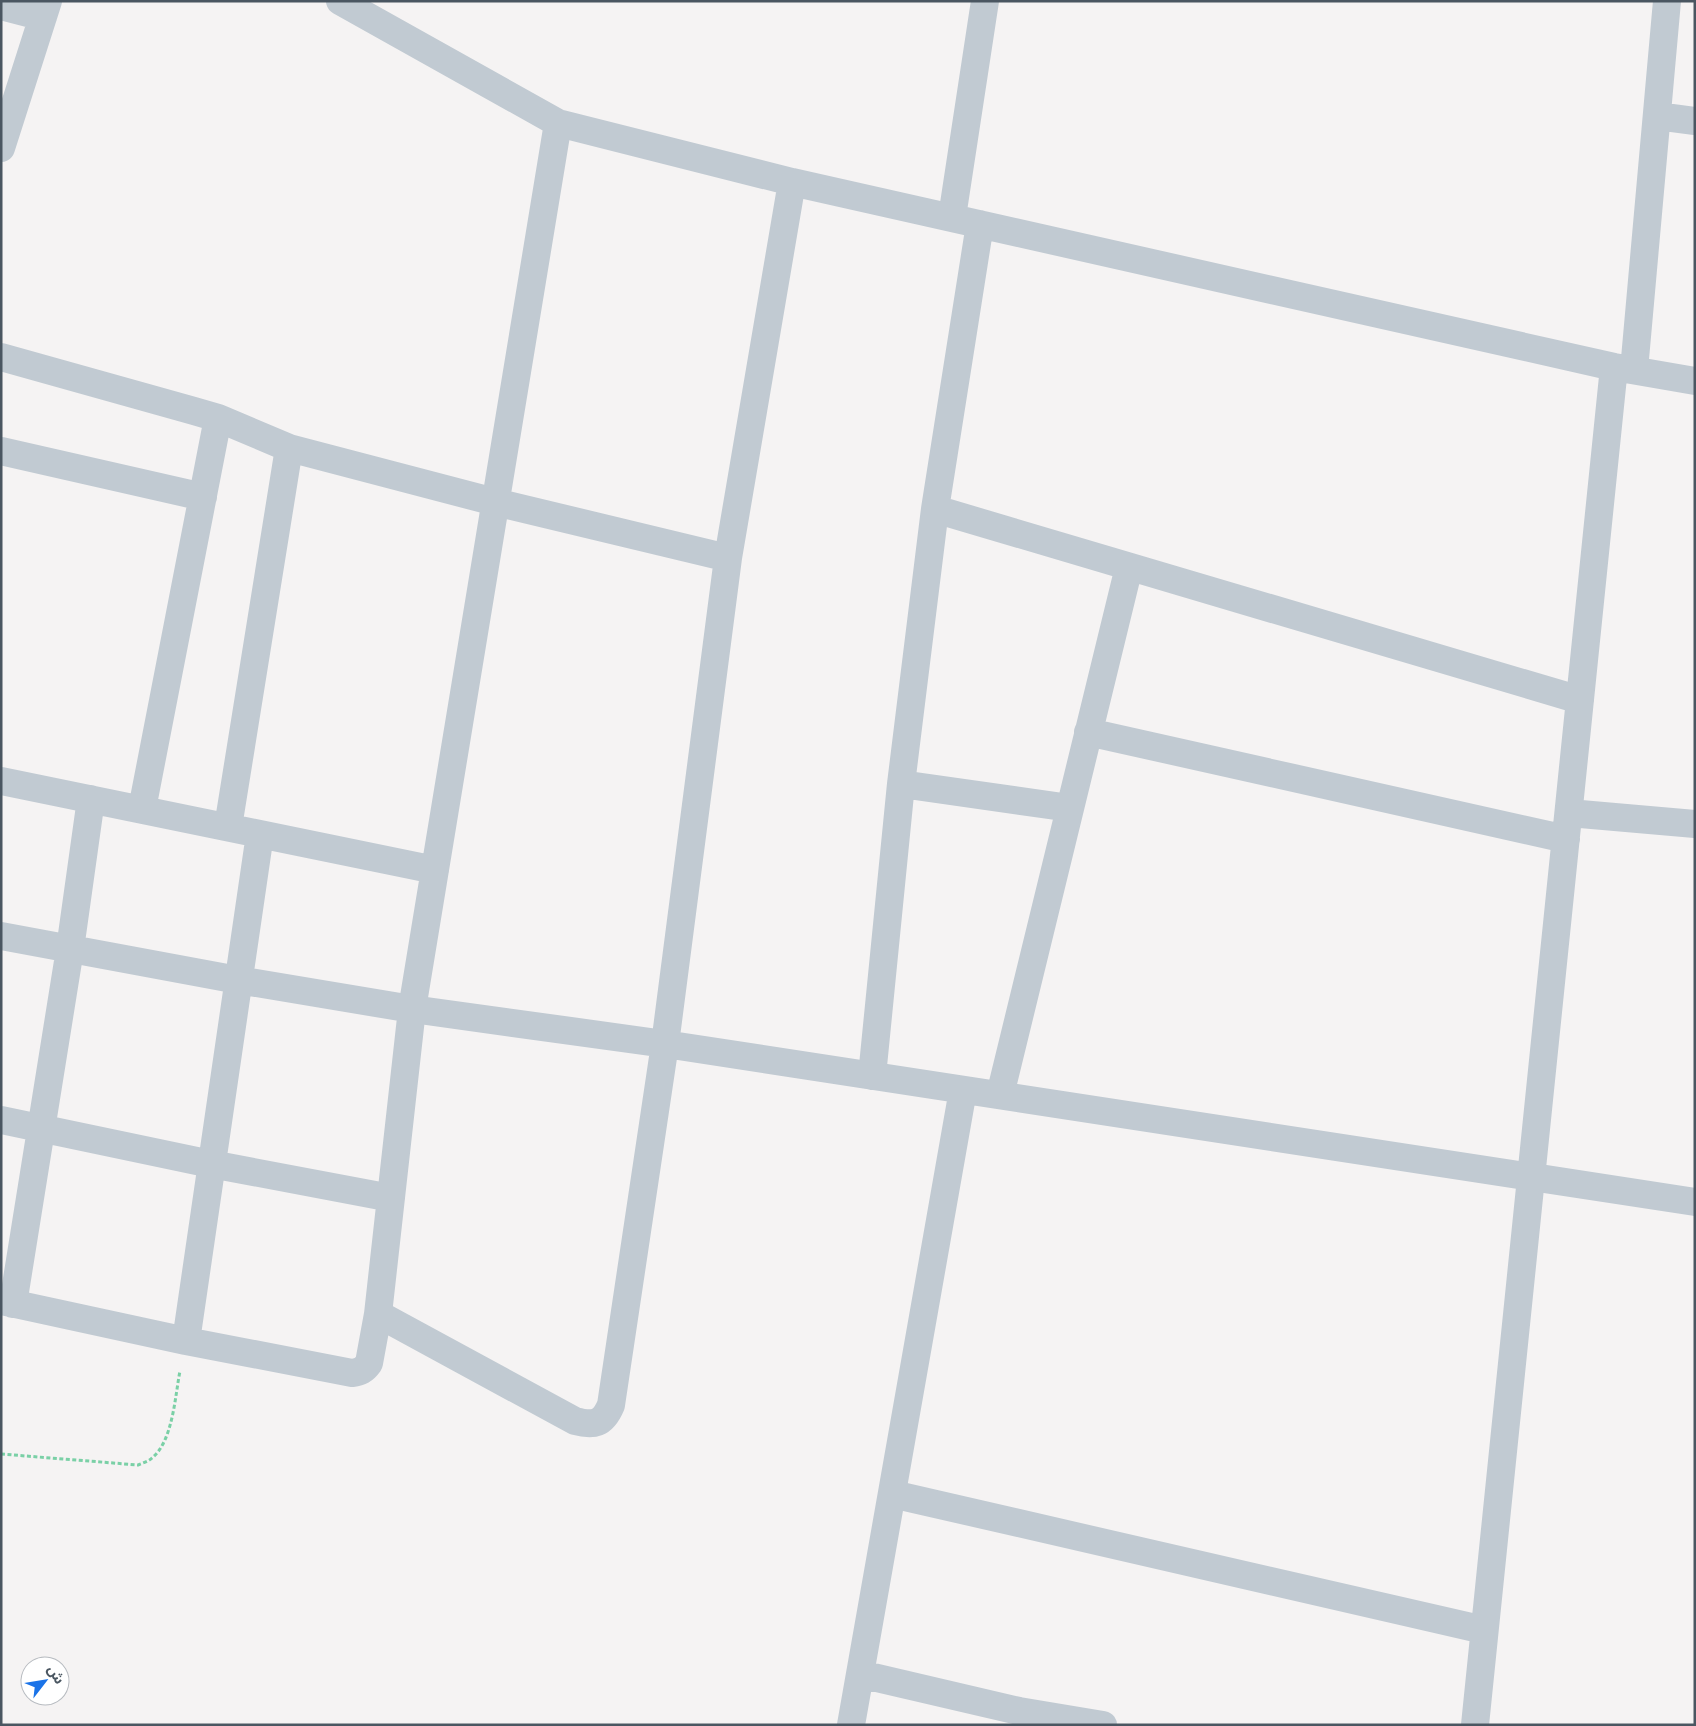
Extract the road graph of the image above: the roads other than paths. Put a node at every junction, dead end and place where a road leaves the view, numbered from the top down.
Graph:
1 (340, 1) edge
2 (985, 1) edge
3 (1667, 1) edge
4 (1, 6) edge
5 (45, 9) edge
6 (1657, 116) junction
7 (1695, 121) edge
8 (558, 123) junction
9 (1, 148) edge
10 (792, 182) junction
11 (952, 217) junction
12 (980, 224) junction
13 (1, 358) edge
14 (1624, 369) junction
15 (1695, 381) edge
16 (218, 418) junction
17 (289, 448) junction
18 (1, 450) edge
19 (203, 497) junction
20 (495, 502) junction
21 (935, 509) junction
22 (728, 558) junction
23 (1129, 567) junction
24 (1580, 700) junction
25 (1088, 732) junction
26 (1, 780) edge
27 (901, 784) junction
28 (90, 799) junction
29 (1070, 808) junction
30 (142, 809) junction
31 (1695, 824) edge
32 (1567, 826) junction
33 (228, 827) junction
34 (260, 834) junction
35 (435, 870) junction
36 (1, 936) edge
37 (70, 949) junction
38 (238, 980) junction
39 (412, 1009) junction
40 (664, 1044) junction
41 (872, 1076) junction
42 (963, 1090) junction
43 (1000, 1095) junction
44 (1, 1120) edge
45 (41, 1128) junction
46 (212, 1164) junction
47 (1531, 1178) junction
48 (391, 1198) junction
49 (1695, 1202) edge
50 (7, 1303) edge
51 (378, 1314) junction
52 (186, 1341) junction
53 (892, 1494) junction
54 (1484, 1630) junction
55 (860, 1674) junction
56 (1018, 1718) edge
57 (851, 1725) edge
58 (1103, 1725) edge
59 (1475, 1725) edge

1 - 8 street
2 - 11 street
3 - 6 street
4 - 5 street
5 - 9 street
6 - 7 street
6 - 14 street
8 - 10 street
8 - 20 street
10 - 11 street
10 - 22 street
11 - 12 street
12 - 14 street
12 - 21 street
13 - 16 street
14 - 15 street
14 - 24 street
16 - 17 street
16 - 19 street
17 - 20 street
17 - 33 street
18 - 19 street
19 - 30 street
20 - 22 street
20 - 35 street
21 - 23 street
21 - 27 street
22 - 40 street
23 - 24 street
23 - 25 street
24 - 32 street
25 - 29 street
25 - 32 street
26 - 28 street
27 - 29 street
27 - 41 street
28 - 30 street
28 - 37 street
29 - 43 street
30 - 33 street
31 - 32 street
32 - 47 street
33 - 34 street
34 - 35 street
34 - 38 street
35 - 39 street
36 - 37 street
37 - 38 street
37 - 45 street
38 - 39 street
38 - 46 street
39 - 40 street
39 - 48 street
40 - 41 street
40 - 51 street
41 - 42 street
42 - 43 street
42 - 53 street
43 - 47 street
44 - 45 street
45 - 46 street
45 - 50 street
46 - 48 street
46 - 52 street
47 - 49 street
47 - 54 street
48 - 51 street
50 - 52 street
51 - 52 street
53 - 54 street
53 - 55 street
54 - 59 street
55 - 56 street
55 - 57 street
56 - 58 street

